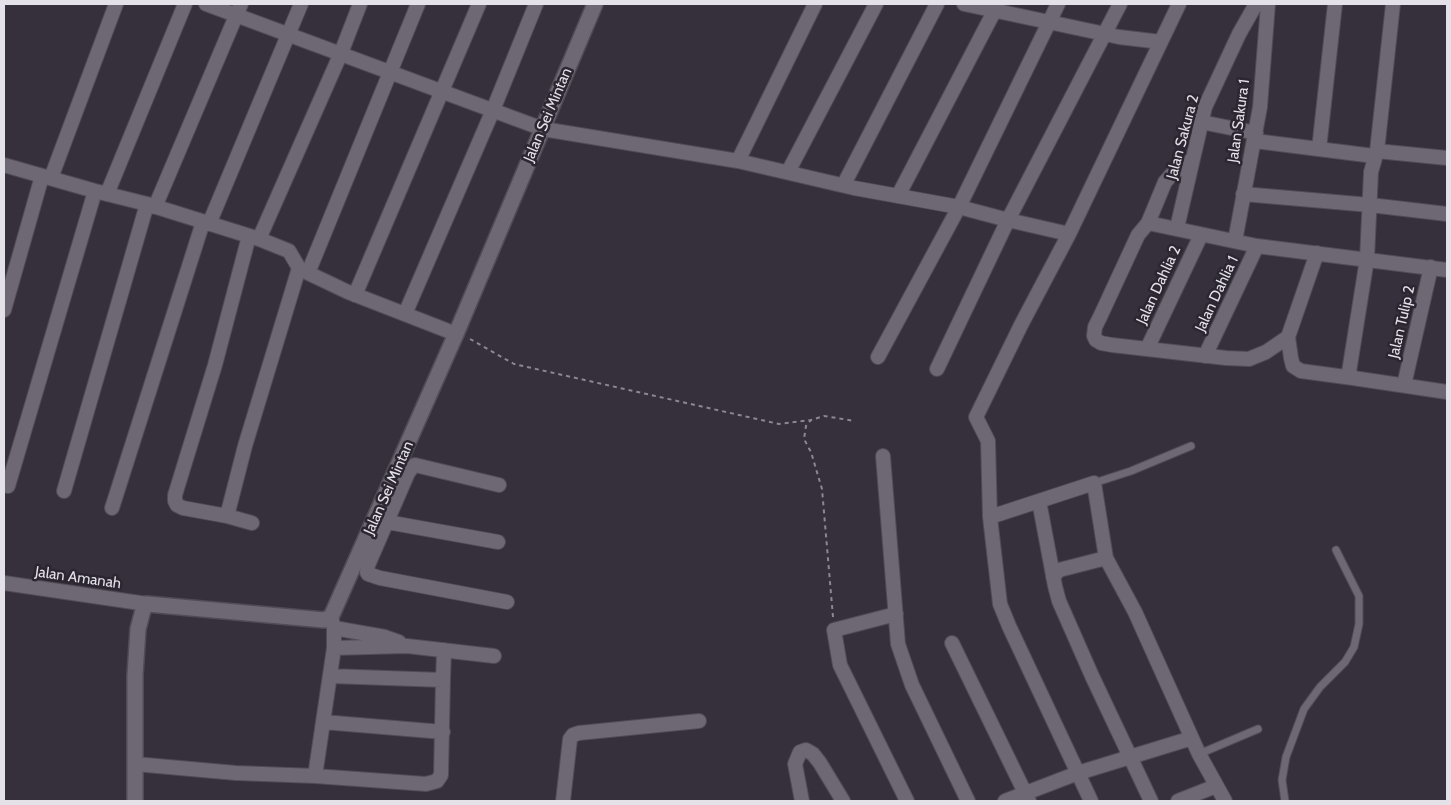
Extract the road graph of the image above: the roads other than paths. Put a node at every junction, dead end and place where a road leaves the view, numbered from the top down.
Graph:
1 (116, 4) edge
2 (184, 4) edge
3 (206, 4) edge
4 (301, 4) edge
5 (360, 4) edge
6 (418, 4) edge
7 (479, 4) edge
8 (536, 4) edge
9 (594, 4) edge
10 (815, 4) edge
11 (876, 4) edge
12 (937, 4) edge
13 (964, 4) edge
14 (1058, 4) edge
15 (1120, 4) edge
16 (1179, 4) edge
17 (1256, 4) edge
18 (1268, 4) edge
19 (1335, 4) edge
20 (1393, 4) edge
21 (997, 7) edge
22 (239, 9) edge
23 (1050, 22) junction
24 (289, 34) junction
25 (1106, 34) junction
26 (1161, 42) junction
27 (340, 53) junction
28 (389, 71) junction
29 (443, 92) junction
30 (493, 110) junction
31 (1201, 122) junction
32 (543, 129) junction
33 (1255, 137) junction
34 (1319, 149) junction
35 (1375, 153) junction
36 (1447, 158) edge
37 (1193, 159) junction
38 (738, 161) junction
39 (4, 165) edge
40 (788, 172) junction
41 (47, 177) junction
42 (844, 184) junction
43 (101, 192) junction
44 (1243, 194) junction
45 (898, 196) junction
46 (151, 205) junction
47 (1370, 205) junction
48 (959, 207) junction
49 (1447, 214) edge
50 (1008, 220) junction
51 (206, 223) junction
52 (1148, 223) junction
53 (1177, 228) junction
54 (1069, 234) junction
55 (1201, 235) junction
56 (254, 237) junction
57 (1235, 241) junction
58 (1257, 246) junction
59 (1317, 253) junction
60 (1367, 258) junction
61 (1431, 267) junction
62 (1447, 270) edge
63 (304, 271) junction
64 (355, 295) junction
65 (4, 310) edge
66 (405, 314) junction
67 (456, 334) junction
68 (1288, 337) junction
69 (1147, 349) junction
70 (1205, 356) junction
71 (878, 357) dead end
72 (937, 369) dead end
73 (1352, 378) junction
74 (1404, 385) junction
75 (1447, 392) edge
76 (1191, 446) dead end
77 (883, 456) dead end
78 (1094, 483) junction
79 (8, 486) dead end
80 (499, 486) dead end
81 (64, 491) dead end
82 (1039, 501) junction
83 (112, 508) dead end
84 (228, 516) junction
85 (990, 517) junction
86 (382, 520) junction
87 (252, 523) dead end
88 (498, 542) dead end
89 (1336, 550) dead end
90 (1106, 558) junction
91 (1053, 577) junction
92 (4, 583) edge
93 (508, 602) dead end
94 (147, 604) junction
95 (896, 614) junction
96 (332, 622) junction
97 (952, 643) dead end
98 (407, 646) junction
99 (334, 648) junction
100 (444, 650) junction
101 (494, 656) dead end
102 (330, 676) junction
103 (444, 680) junction
104 (699, 721) dead end
105 (323, 722) junction
106 (1258, 729) dead end
107 (443, 732) junction
108 (1192, 738) junction
109 (1199, 754) junction
110 (1130, 757) junction
111 (135, 764) junction
112 (1078, 773) junction
113 (315, 776) junction
114 (1216, 786) junction
115 (1028, 797) edge
116 (136, 801) edge
117 (563, 801) edge
118 (802, 801) edge
119 (843, 801) edge
120 (907, 801) edge
121 (968, 801) edge
122 (1006, 801) edge
123 (1091, 801) edge
124 (1151, 801) edge
125 (1178, 801) edge
126 (1225, 801) edge
127 (1286, 801) edge

1 - 41 street
2 - 43 street
3 - 22 street
4 - 24 street
5 - 27 street
6 - 28 street
7 - 29 street
8 - 30 street
9 - 32 street, Jalan Sei Mintan
10 - 38 street
11 - 40 street
12 - 42 street
13 - 21 street
14 - 23 street
15 - 25 street
16 - 26 street
17 - 31 street, Jalan Sakura 2
18 - 33 street, Jalan Sakura 1
19 - 34 street
20 - 35 street
21 - 23 street
21 - 45 street
22 - 24 street
22 - 46 street
23 - 25 street
23 - 48 street
24 - 27 street
24 - 51 street
25 - 26 street
25 - 50 street
26 - 54 street
27 - 28 street
27 - 56 street
28 - 29 street
28 - 63 street
29 - 30 street
29 - 64 street
30 - 32 street
30 - 66 street
31 - 33 street
31 - 37 street, Jalan Sakura 2
32 - 38 street
32 - 67 street, Jalan Sei Mintan
33 - 34 street
33 - 44 street, Jalan Sakura 1
34 - 35 street
35 - 36 street
35 - 47 street
37 - 52 street
37 - 53 street, Jalan Sakura 2
38 - 40 street
39 - 41 street
40 - 42 street
41 - 43 street
41 - 65 street
42 - 45 street
43 - 46 street
43 - 79 street
44 - 47 street
44 - 57 street, Jalan Sakura 1
45 - 48 street
46 - 51 street
46 - 81 street
47 - 49 street
47 - 60 street
48 - 50 street
48 - 71 street
50 - 54 street
50 - 72 street
51 - 56 street
51 - 83 street
52 - 53 street
52 - 69 street
53 - 55 street
54 - 85 street
55 - 57 street
55 - 69 street, Jalan Dahlia 2
56 - 63 street
56 - 84 street
57 - 58 street
58 - 59 street
58 - 70 street, Jalan Dahlia 1
59 - 60 street
59 - 68 street
60 - 61 street
60 - 73 street
61 - 62 street
61 - 74 street, Jalan Tulip 2
63 - 64 street
63 - 84 street
64 - 66 street
66 - 67 street
67 - 86 street, Jalan Sei Mintan
68 - 70 street
68 - 73 street
69 - 70 street
73 - 74 street
74 - 75 street
76 - 78 lane
77 - 95 street
78 - 82 street
78 - 90 street
80 - 86 street
82 - 85 street
82 - 91 street
84 - 87 street
85 - 112 street
86 - 88 street
86 - 93 street
86 - 96 street, Jalan Sei Mintan
89 - 127 lane
90 - 91 street
90 - 108 street
91 - 110 street
92 - 94 street, Jalan Amanah
94 - 96 street
94 - 111 street
95 - 120 street
95 - 121 street
96 - 98 street
96 - 99 street
97 - 115 street
98 - 99 street
98 - 100 street
99 - 102 street
100 - 101 street
100 - 103 street
102 - 103 street
102 - 105 street
103 - 107 street
104 - 117 street
105 - 107 street
105 - 113 street
106 - 109 lane
107 - 113 street
108 - 109 street
108 - 110 street
109 - 114 street
110 - 112 street
110 - 124 street
111 - 113 street
111 - 116 street
112 - 115 street
112 - 123 street
114 - 125 street
114 - 126 street
115 - 122 street
118 - 119 street

